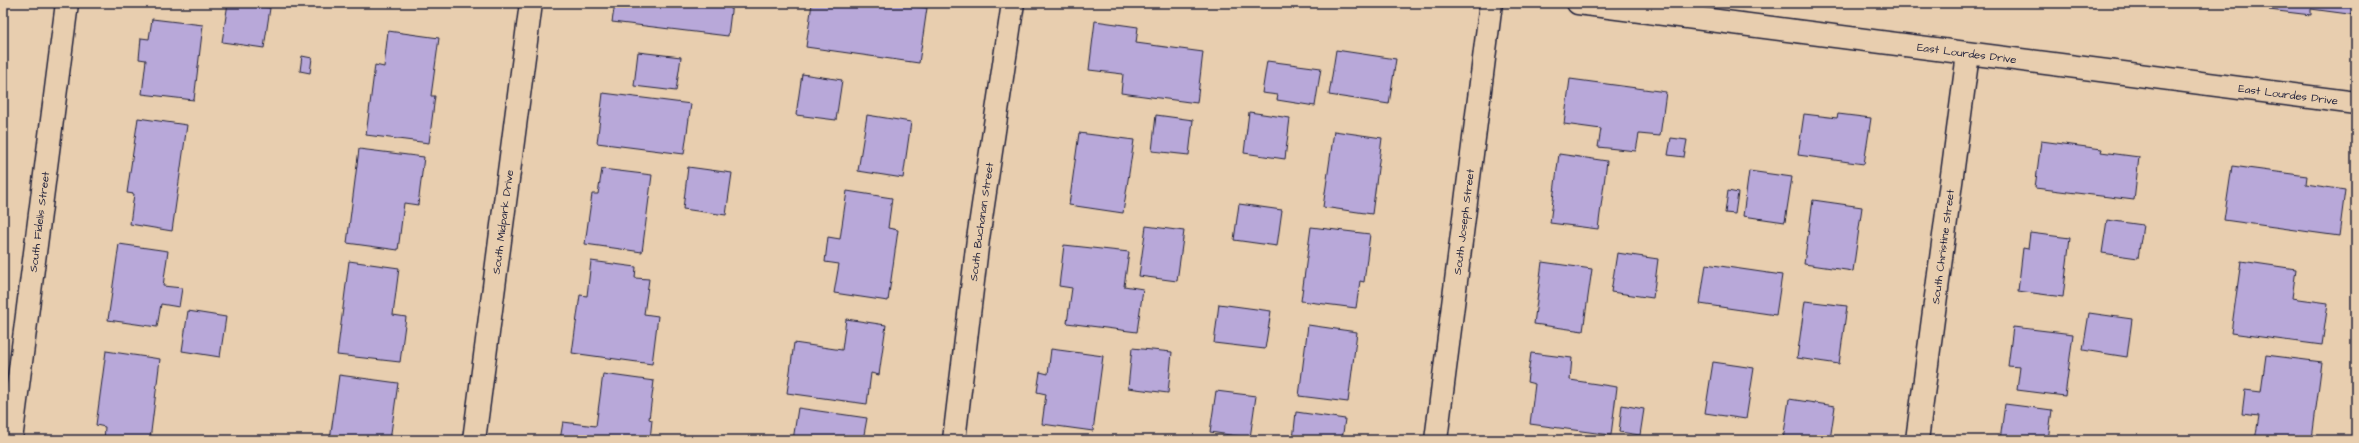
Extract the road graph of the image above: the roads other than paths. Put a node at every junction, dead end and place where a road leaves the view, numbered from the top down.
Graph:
1 (67, 3) edge
2 (531, 3) edge
3 (1013, 3) edge
4 (1491, 3) edge
5 (1578, 3) edge
6 (1968, 54) junction
7 (2356, 103) edge
8 (11, 440) edge
9 (474, 440) edge
10 (954, 440) edge
11 (1436, 440) edge
12 (1917, 440) edge

1 - 8 street, South Fidelis Street
2 - 9 street, South Midpark Drive
3 - 10 street, South Buchanan Street
4 - 11 street, South Joseph Street
5 - 6 street, East Lourdes Drive
6 - 7 street, East Lourdes Drive
6 - 12 street, South Christine Street

